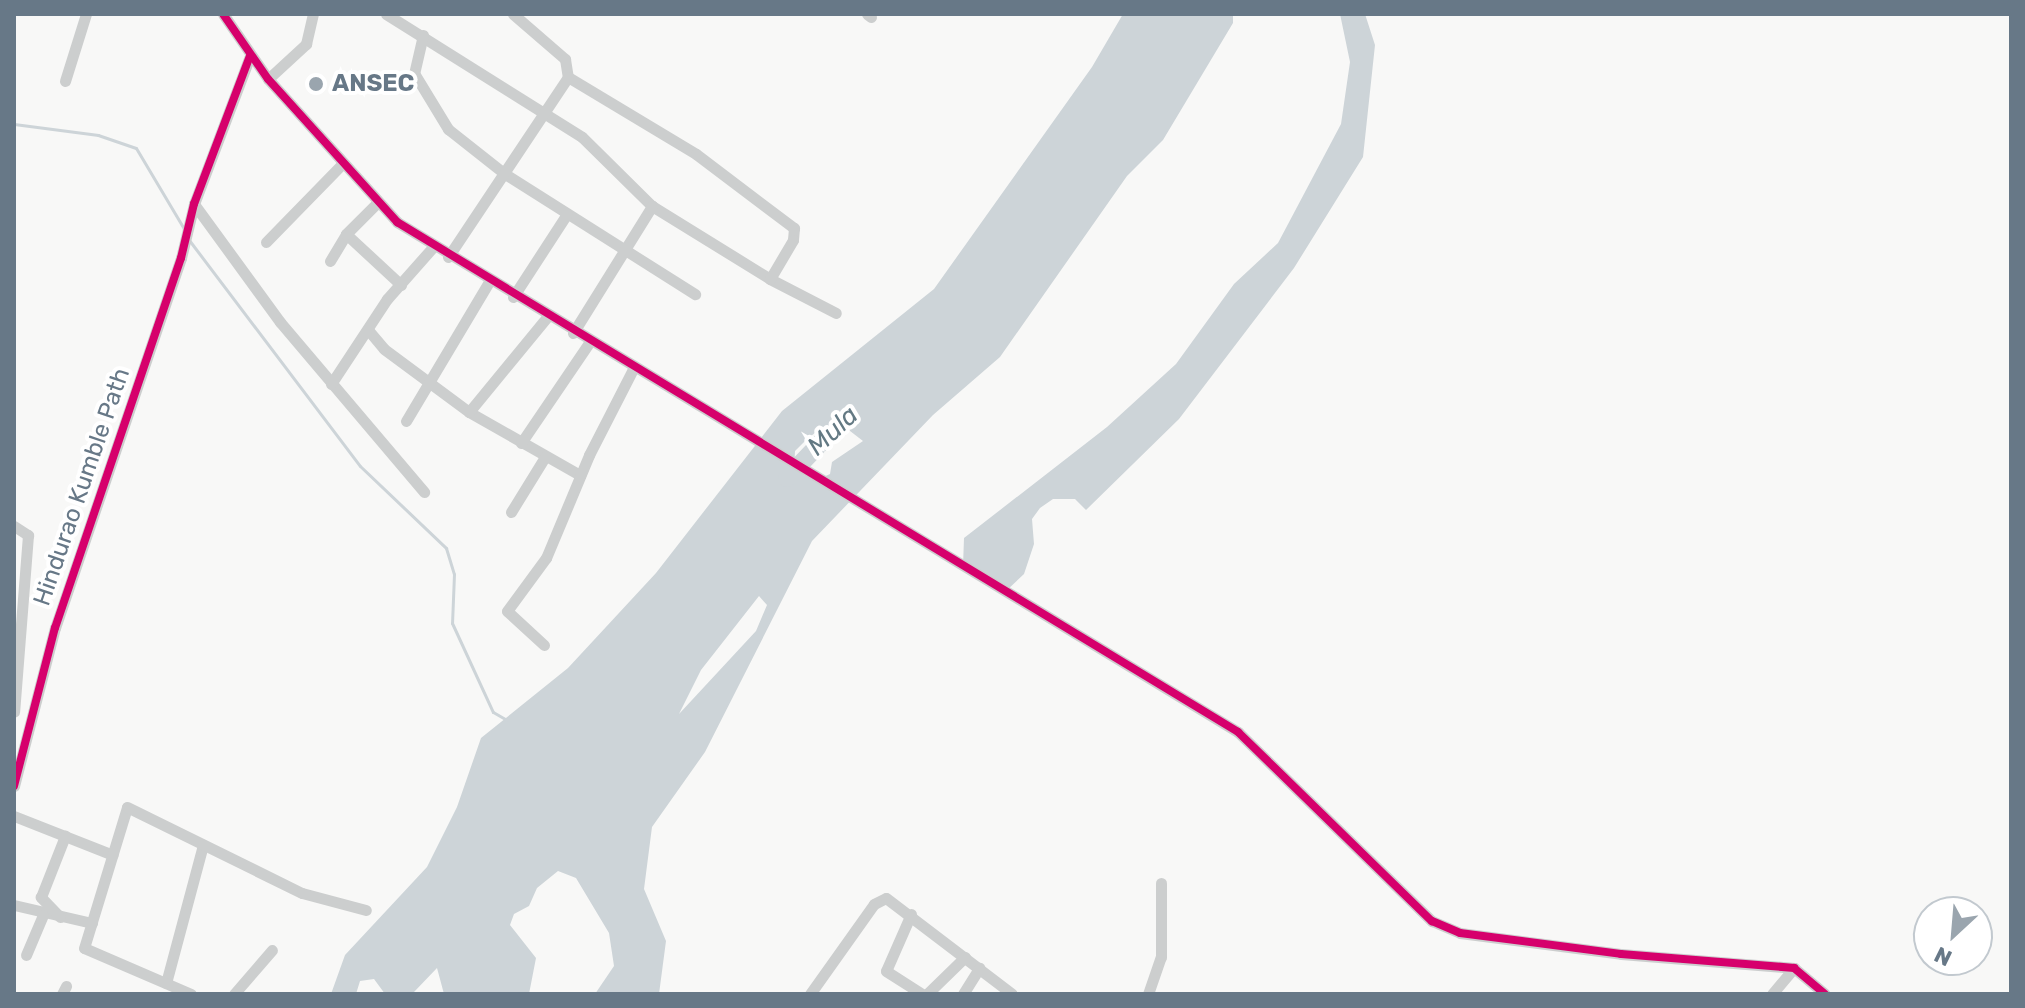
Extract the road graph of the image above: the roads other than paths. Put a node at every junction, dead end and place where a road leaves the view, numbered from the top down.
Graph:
1 (86, 14) edge
2 (223, 14) edge
3 (386, 14) edge
4 (513, 14) edge
5 (310, 15) edge
6 (423, 35) junction
7 (250, 56) junction
8 (568, 77) junction
9 (268, 79) junction
10 (65, 81) dead end
11 (546, 113) junction
12 (342, 164) junction
13 (505, 174) junction
14 (377, 203) junction
15 (194, 204) junction
16 (652, 206) junction
17 (567, 214) junction
18 (346, 234) junction
19 (266, 242) dead end
20 (433, 247) junction
21 (624, 251) junction
22 (448, 257) junction
23 (330, 261) dead end
24 (770, 279) junction
25 (489, 282) junction
26 (401, 285) junction
27 (695, 294) dead end
28 (513, 297) junction
29 (836, 313) dead end
30 (547, 317) junction
31 (369, 331) junction
32 (573, 333) junction
33 (589, 343) junction
34 (633, 369) junction
35 (331, 384) junction
36 (430, 384) junction
37 (469, 412) junction
38 (406, 421) dead end
39 (521, 443) junction
40 (545, 457) junction
41 (580, 475) junction
42 (424, 492) dead end
43 (511, 512) dead end
44 (14, 526) edge
45 (544, 645) dead end
46 (14, 711) edge
47 (14, 786) edge
48 (14, 816) edge
49 (65, 836) junction
50 (203, 845) junction
51 (113, 855) junction
52 (1161, 883) dead end
53 (14, 905) edge
54 (366, 910) dead end
55 (911, 914) junction
56 (43, 915) junction
57 (60, 917) junction
58 (92, 923) junction
59 (272, 950) dead end
60 (26, 955) dead end
61 (965, 957) junction
62 (979, 968) junction
63 (1794, 968) junction
64 (166, 983) junction
65 (191, 994) edge
66 (234, 994) edge
67 (810, 994) edge
68 (925, 994) edge
69 (963, 994) edge
70 (1012, 994) edge
71 (1148, 994) edge
72 (1772, 994) edge
73 (1825, 994) edge

1 - 10 street
2 - 7 street
3 - 6 street
4 - 8 street
5 - 9 street
6 - 11 street
6 - 13 street
7 - 9 street
7 - 15 street, Hindurao Kumble Path
8 - 11 street
8 - 24 street
9 - 12 street
11 - 13 street
11 - 16 street
12 - 14 street
12 - 19 street
13 - 17 street
13 - 22 street
14 - 18 street
14 - 20 street
15 - 35 street
15 - 47 street, Hindurao Kumble Path
16 - 21 street
16 - 24 street
17 - 21 street
17 - 28 street
18 - 23 street
18 - 26 street
20 - 22 street
20 - 26 street
21 - 27 street
21 - 32 street
22 - 25 street
24 - 29 street
25 - 28 street
25 - 36 street
26 - 31 street
28 - 30 street
30 - 32 street
30 - 37 street
31 - 35 street
31 - 36 street
32 - 33 street
33 - 34 street
33 - 39 street
34 - 41 street
34 - 63 street
35 - 42 street
36 - 37 street
36 - 38 street
37 - 39 street
39 - 40 street
40 - 41 street
40 - 43 street
41 - 45 street
44 - 46 street
48 - 49 street
49 - 51 street
49 - 57 street
50 - 51 street
50 - 54 street
50 - 64 street
51 - 58 street
52 - 71 street
53 - 56 street
55 - 61 street
55 - 67 street
55 - 68 street
56 - 57 street
56 - 60 street
57 - 58 street
58 - 64 street
59 - 66 street
61 - 62 street
61 - 68 street
62 - 69 street
62 - 70 street
63 - 72 street
63 - 73 street
64 - 65 street

